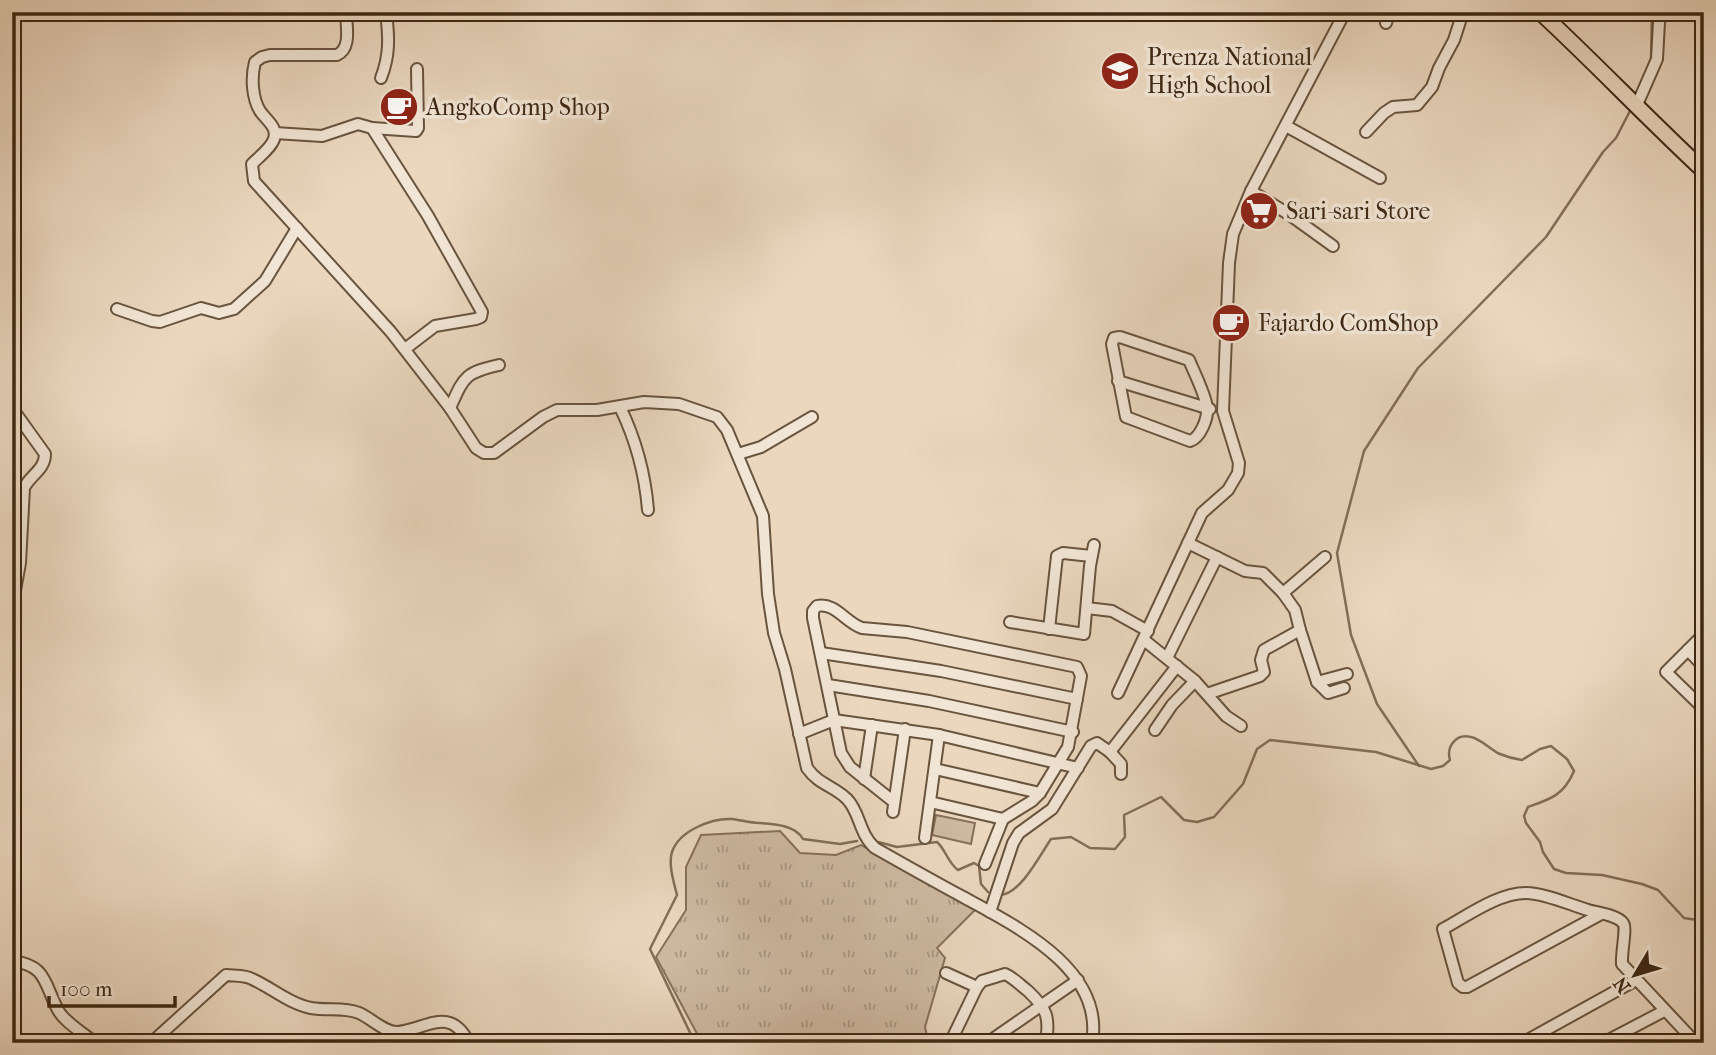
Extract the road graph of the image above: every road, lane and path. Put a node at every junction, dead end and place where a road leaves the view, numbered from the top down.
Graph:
1 (346, 12) edge
2 (386, 12) edge
3 (1345, 12) edge
4 (1463, 12) edge
5 (1540, 12) edge
6 (1662, 12) edge
7 (416, 69) dead end
8 (381, 78) dead end
9 (1636, 107) junction
10 (1286, 126) junction
11 (372, 128) junction
12 (1366, 132) dead end
13 (275, 133) junction
14 (1704, 171) edge
15 (1380, 178) dead end
16 (1251, 191) junction
17 (298, 228) junction
18 (1333, 246) dead end
19 (117, 309) dead end
20 (405, 349) junction
21 (499, 365) dead end
22 (1118, 381) junction
23 (620, 407) junction
24 (12, 408) edge
25 (450, 408) junction
26 (1207, 409) junction
27 (1223, 411) junction
28 (812, 417) dead end
29 (738, 454) junction
30 (648, 510) dead end
31 (1188, 543) junction
32 (1217, 557) junction
33 (1325, 557) dead end
34 (1283, 593) junction
35 (12, 607) edge
36 (1087, 608) junction
37 (1010, 622) dead end
38 (1049, 629) junction
39 (1300, 630) junction
40 (1704, 634) edge
41 (1146, 636) junction
42 (1688, 650) junction
43 (821, 653) junction
44 (1167, 658) junction
45 (1177, 666) junction
46 (1704, 667) edge
47 (1347, 674) dead end
48 (1195, 681) junction
49 (1317, 682) junction
50 (828, 685) junction
51 (1344, 688) dead end
52 (1118, 693) dead end
53 (1207, 694) junction
54 (1077, 699) junction
55 (1704, 709) edge
56 (834, 720) junction
57 (872, 725) junction
58 (1241, 726) dead end
59 (905, 729) junction
60 (1155, 730) dead end
61 (1073, 732) junction
62 (799, 734) junction
63 (939, 735) junction
64 (1110, 752) junction
65 (1059, 763) junction
66 (1078, 768) junction
67 (934, 769) junction
68 (1121, 774) dead end
69 (864, 779) junction
70 (1040, 793) junction
71 (930, 802) junction
72 (1003, 819) junction
73 (925, 838) dead end
74 (985, 864) dead end
75 (990, 912) junction
76 (1601, 914) junction
77 (12, 961) edge
78 (946, 973) dead end
79 (1077, 980) junction
80 (1636, 981) junction
81 (977, 987) junction
82 (1043, 1005) junction
83 (1664, 1011) junction
84 (95, 1043) edge
85 (151, 1043) edge
86 (468, 1043) edge
87 (950, 1043) edge
88 (987, 1043) edge
89 (1046, 1043) edge
90 (1092, 1043) edge
91 (1522, 1043) edge
92 (1603, 1043) edge
93 (1696, 1043) edge

1 - 13 street
2 - 8 street
3 - 10 street
4 - 12 street
5 - 9 main road
6 - 9 street
7 - 11 street
9 - 14 main road
10 - 15 street
10 - 16 street
11 - 13 street
11 - 20 street
13 - 17 street
16 - 18 street
16 - 27 street
17 - 19 street
17 - 20 street
20 - 25 street
21 - 25 street
22 - 26 street
22 - 26 street
22 - 26 street
23 - 25 street
23 - 29 street
23 - 30 street
24 - 35 street
26 - 27 street
27 - 31 street
28 - 29 street
29 - 62 street
31 - 32 street
31 - 41 street
32 - 34 street
32 - 44 street
33 - 34 street
34 - 39 street
36 - 38 street
36 - 38 street
36 - 41 street
37 - 38 street
39 - 49 street
39 - 53 street
40 - 42 street
41 - 44 street
41 - 52 street
42 - 46 street
42 - 55 street
43 - 50 street
43 - 54 street
43 - 54 street
44 - 45 street
45 - 48 street
45 - 64 street
47 - 49 street
48 - 53 street
48 - 60 street
49 - 51 street
50 - 56 street
50 - 61 street
53 - 58 street
54 - 61 street
56 - 57 street
56 - 62 street
56 - 69 street
57 - 59 street
57 - 69 street
59 - 63 street
59 - 69 street
61 - 65 street
62 - 75 street
63 - 65 street
63 - 67 street
64 - 66 street
64 - 68 street
65 - 66 street
65 - 70 street
66 - 75 street
67 - 70 street
67 - 71 street
70 - 72 street
71 - 72 street
71 - 73 street
72 - 74 street
75 - 79 street
76 - 76 street
76 - 80 street
77 - 84 street
78 - 81 street
79 - 82 street
79 - 90 street
80 - 83 street
80 - 91 street
81 - 82 street
81 - 87 street
82 - 88 street
82 - 89 street
83 - 92 street
83 - 93 street
85 - 86 street

